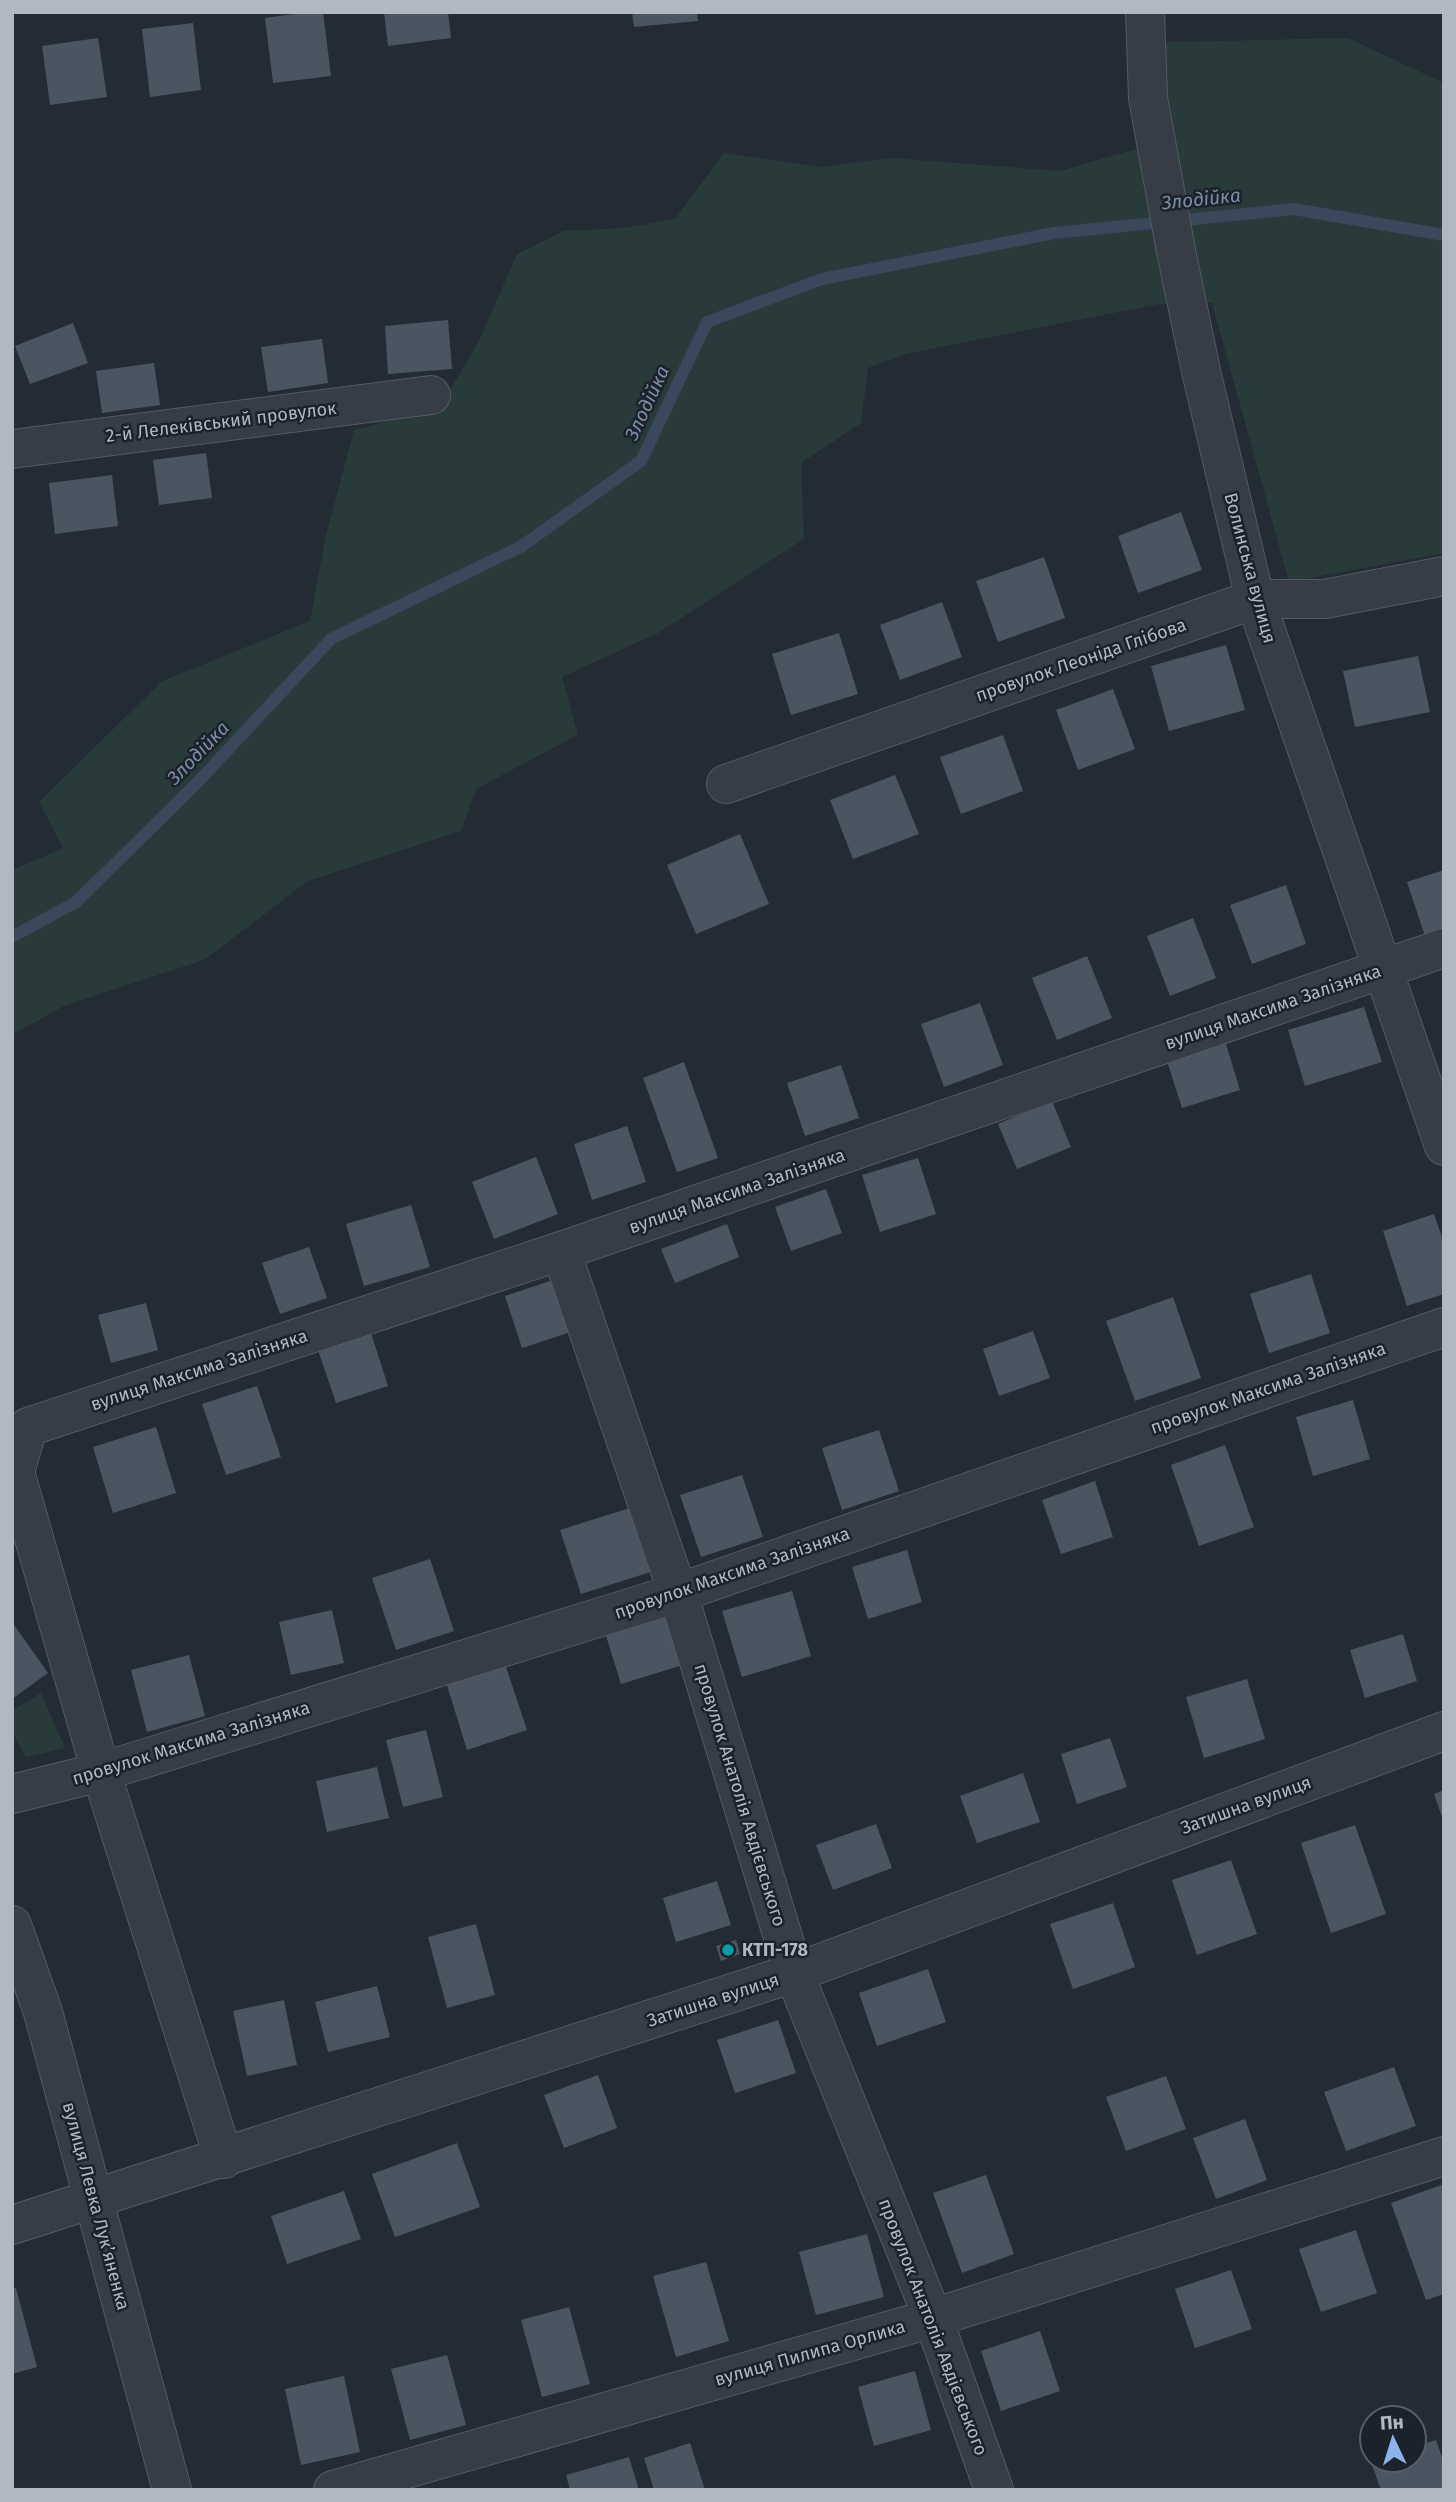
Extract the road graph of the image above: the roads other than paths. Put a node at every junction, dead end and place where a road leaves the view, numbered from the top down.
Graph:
1 (1146, 12) edge
2 (431, 395) dead end
3 (12, 449) edge
4 (1444, 576) edge
5 (1255, 599) junction
6 (726, 784) dead end
7 (1444, 948) edge
8 (1381, 969) junction
9 (1444, 1146) edge
10 (561, 1251) junction
11 (1444, 1327) edge
12 (678, 1593) junction
13 (1444, 1731) edge
14 (101, 1772) junction
15 (12, 1794) edge
16 (12, 1925) edge
17 (794, 1973) junction
18 (1444, 2156) edge
19 (224, 2158) junction
20 (93, 2198) junction
21 (12, 2225) edge
22 (933, 2318) junction
23 (172, 2490) edge
24 (333, 2490) edge
25 (994, 2490) edge

1 - 5 street, Волинська вулиця
2 - 3 street, 2-й Лелеківський провулок
4 - 5 street, провулок Леоніда Глібова
5 - 6 street, провулок Леоніда Глібова
5 - 8 street, Волинська вулиця
7 - 8 street, вулиця Максима Залізняка
8 - 9 street, Волинська вулиця
8 - 10 street, вулиця Максима Залізняка
10 - 12 street, провулок Анатолія Авдієвського
10 - 14 street, вулиця Максима Залізняка
11 - 12 street, провулок Максима Залізняка
12 - 14 street, провулок Максима Залізняка
12 - 17 street, провулок Анатолія Авдієвського
13 - 17 street, Затишна вулиця
14 - 15 street, провулок Максима Залізняка
14 - 19 street
16 - 20 street, вулиця Левка Лукʼяненка
17 - 19 street, Затишна вулиця
17 - 22 street, провулок Анатолія Авдієвського
18 - 22 street, вулиця Пилипа Орлика
19 - 20 street, Затишна вулиця
20 - 21 street, Затишна вулиця
20 - 23 street, вулиця Левка Лукʼяненка
22 - 24 street, вулиця Пилипа Орлика
22 - 25 street, провулок Анатолія Авдієвського

